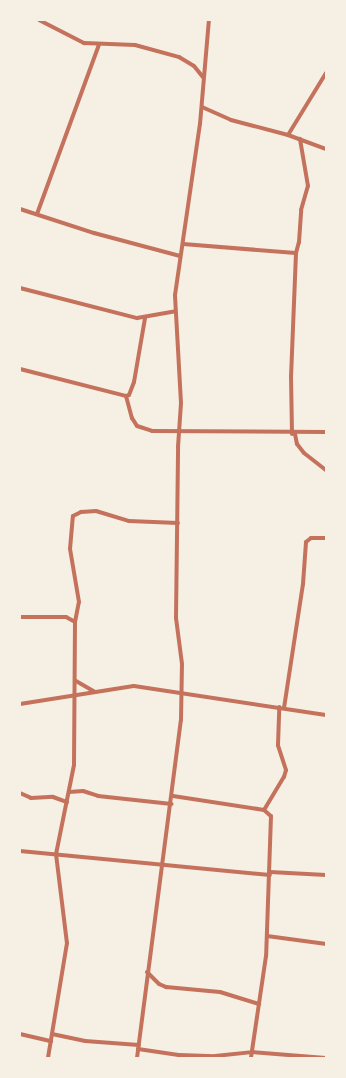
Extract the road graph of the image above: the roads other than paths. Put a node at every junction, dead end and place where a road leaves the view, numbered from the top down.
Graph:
1 (39, 20) edge
2 (209, 20) edge
3 (99, 45) junction
4 (326, 73) edge
5 (203, 77) junction
6 (202, 107) junction
7 (288, 135) junction
8 (300, 139) junction
9 (326, 149) edge
10 (20, 209) edge
11 (37, 214) junction
12 (183, 244) junction
13 (296, 252) junction
14 (180, 256) junction
15 (20, 288) edge
16 (175, 311) junction
17 (144, 318) junction
18 (20, 369) edge
19 (126, 396) junction
20 (180, 432) junction
21 (326, 432) edge
22 (293, 434) junction
23 (326, 470) edge
24 (178, 523) junction
25 (326, 538) edge
26 (20, 617) edge
27 (75, 622) junction
28 (76, 681) junction
29 (96, 692) junction
30 (183, 693) junction
31 (74, 696) junction
32 (20, 704) edge
33 (281, 707) junction
34 (326, 715) edge
35 (69, 792) junction
36 (20, 793) edge
37 (173, 796) junction
38 (67, 802) junction
39 (172, 804) junction
40 (264, 810) junction
41 (20, 851) edge
42 (56, 854) junction
43 (164, 863) junction
44 (270, 874) junction
45 (326, 875) edge
46 (267, 936) junction
47 (326, 944) edge
48 (147, 972) junction
49 (259, 1004) junction
50 (20, 1034) edge
51 (52, 1034) junction
52 (51, 1041) junction
53 (139, 1047) junction
54 (252, 1052) junction
55 (48, 1058) edge
56 (137, 1058) edge
57 (251, 1058) edge
58 (326, 1058) edge

1 - 3 street
2 - 5 street
3 - 5 street
3 - 11 street
4 - 7 street
5 - 6 street
6 - 7 street
6 - 12 street
7 - 8 street
8 - 9 street
8 - 13 street
10 - 11 street
11 - 14 street
12 - 13 street
12 - 14 street
13 - 22 street
14 - 16 street
15 - 17 street
16 - 17 street
16 - 20 street
17 - 19 street
18 - 19 street
19 - 20 street
20 - 22 street
20 - 24 street
21 - 22 street
22 - 23 street
24 - 27 street
24 - 30 street
25 - 33 street
26 - 27 street
27 - 28 street
28 - 29 street
28 - 31 street
29 - 30 street
29 - 31 street
30 - 33 street
30 - 37 street
31 - 32 street
31 - 35 street
33 - 34 street
33 - 40 street
35 - 38 street
35 - 39 street
36 - 38 street
37 - 39 street
37 - 40 street
38 - 42 street
39 - 43 street
40 - 44 street
41 - 42 street
42 - 43 street
42 - 51 street
43 - 44 street
43 - 48 street
44 - 45 street
44 - 46 street
46 - 47 street
46 - 49 street
48 - 49 street
48 - 53 street
49 - 54 street
50 - 52 street
51 - 52 street
51 - 53 street
52 - 55 street
53 - 54 street
53 - 56 street
54 - 57 street
54 - 58 street

